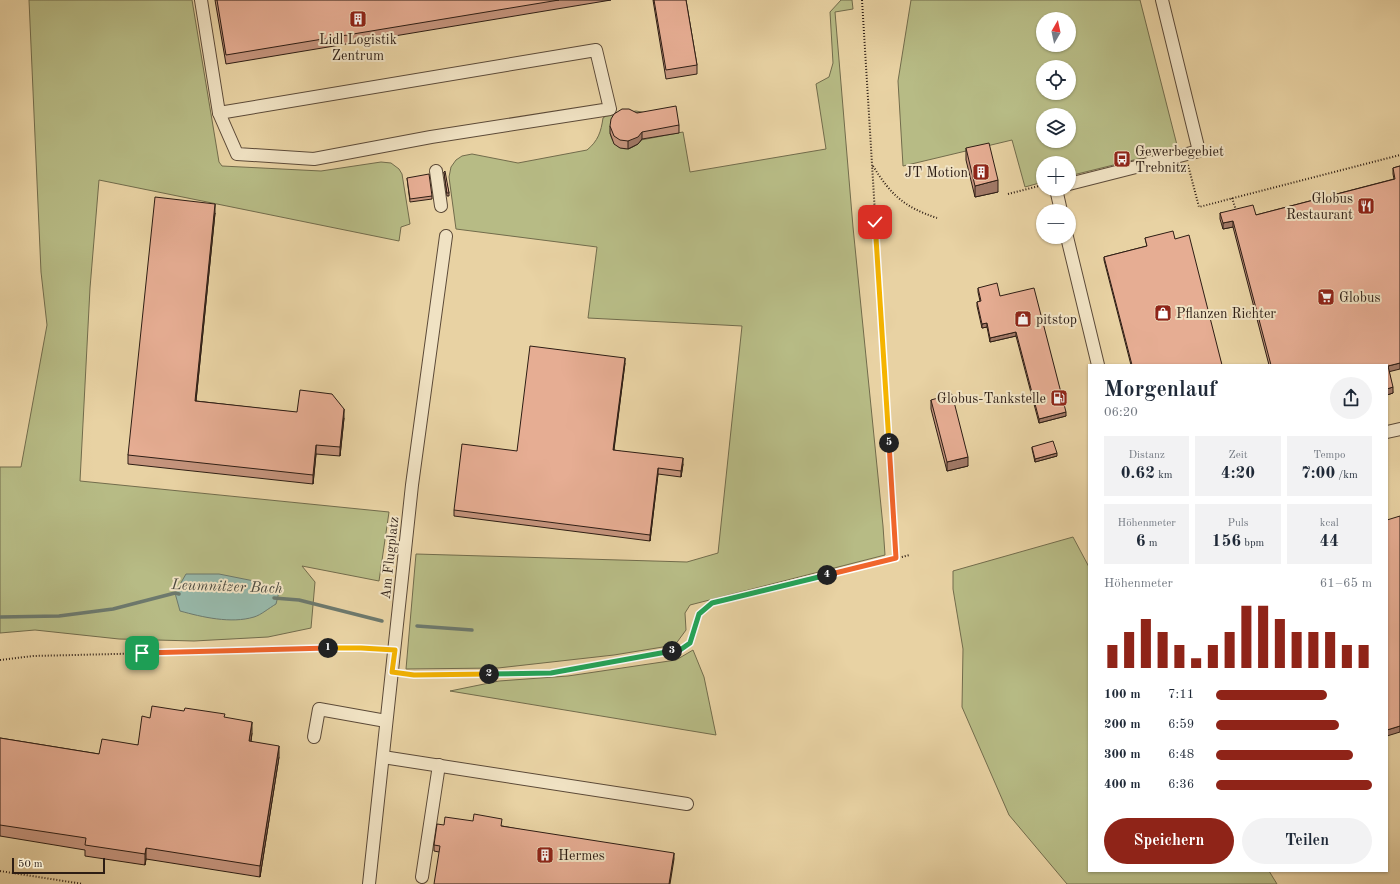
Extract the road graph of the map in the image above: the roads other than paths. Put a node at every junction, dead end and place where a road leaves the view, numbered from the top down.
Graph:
1 (200, 0) edge
2 (1162, 0) edge
3 (219, 113) junction
4 (436, 171) dead end
5 (1076, 182) edge
6 (442, 206) dead end
7 (446, 236) dead end
8 (1069, 244) edge
9 (1098, 364) edge
10 (1400, 429) edge
11 (1388, 432) edge
12 (386, 721) junction
13 (314, 737) dead end
14 (383, 757) junction
15 (439, 765) junction
16 (687, 804) dead end
17 (422, 877) dead end
18 (369, 884) edge

1 - 3 street
2 - 5 street
3 - 3 street
4 - 6 street
7 - 12 street, Am Flugplatz
8 - 9 street
10 - 11 street
12 - 13 street
12 - 14 street, Am Flugplatz
14 - 15 street
14 - 18 street, Am Flugplatz
15 - 16 street
15 - 17 street

